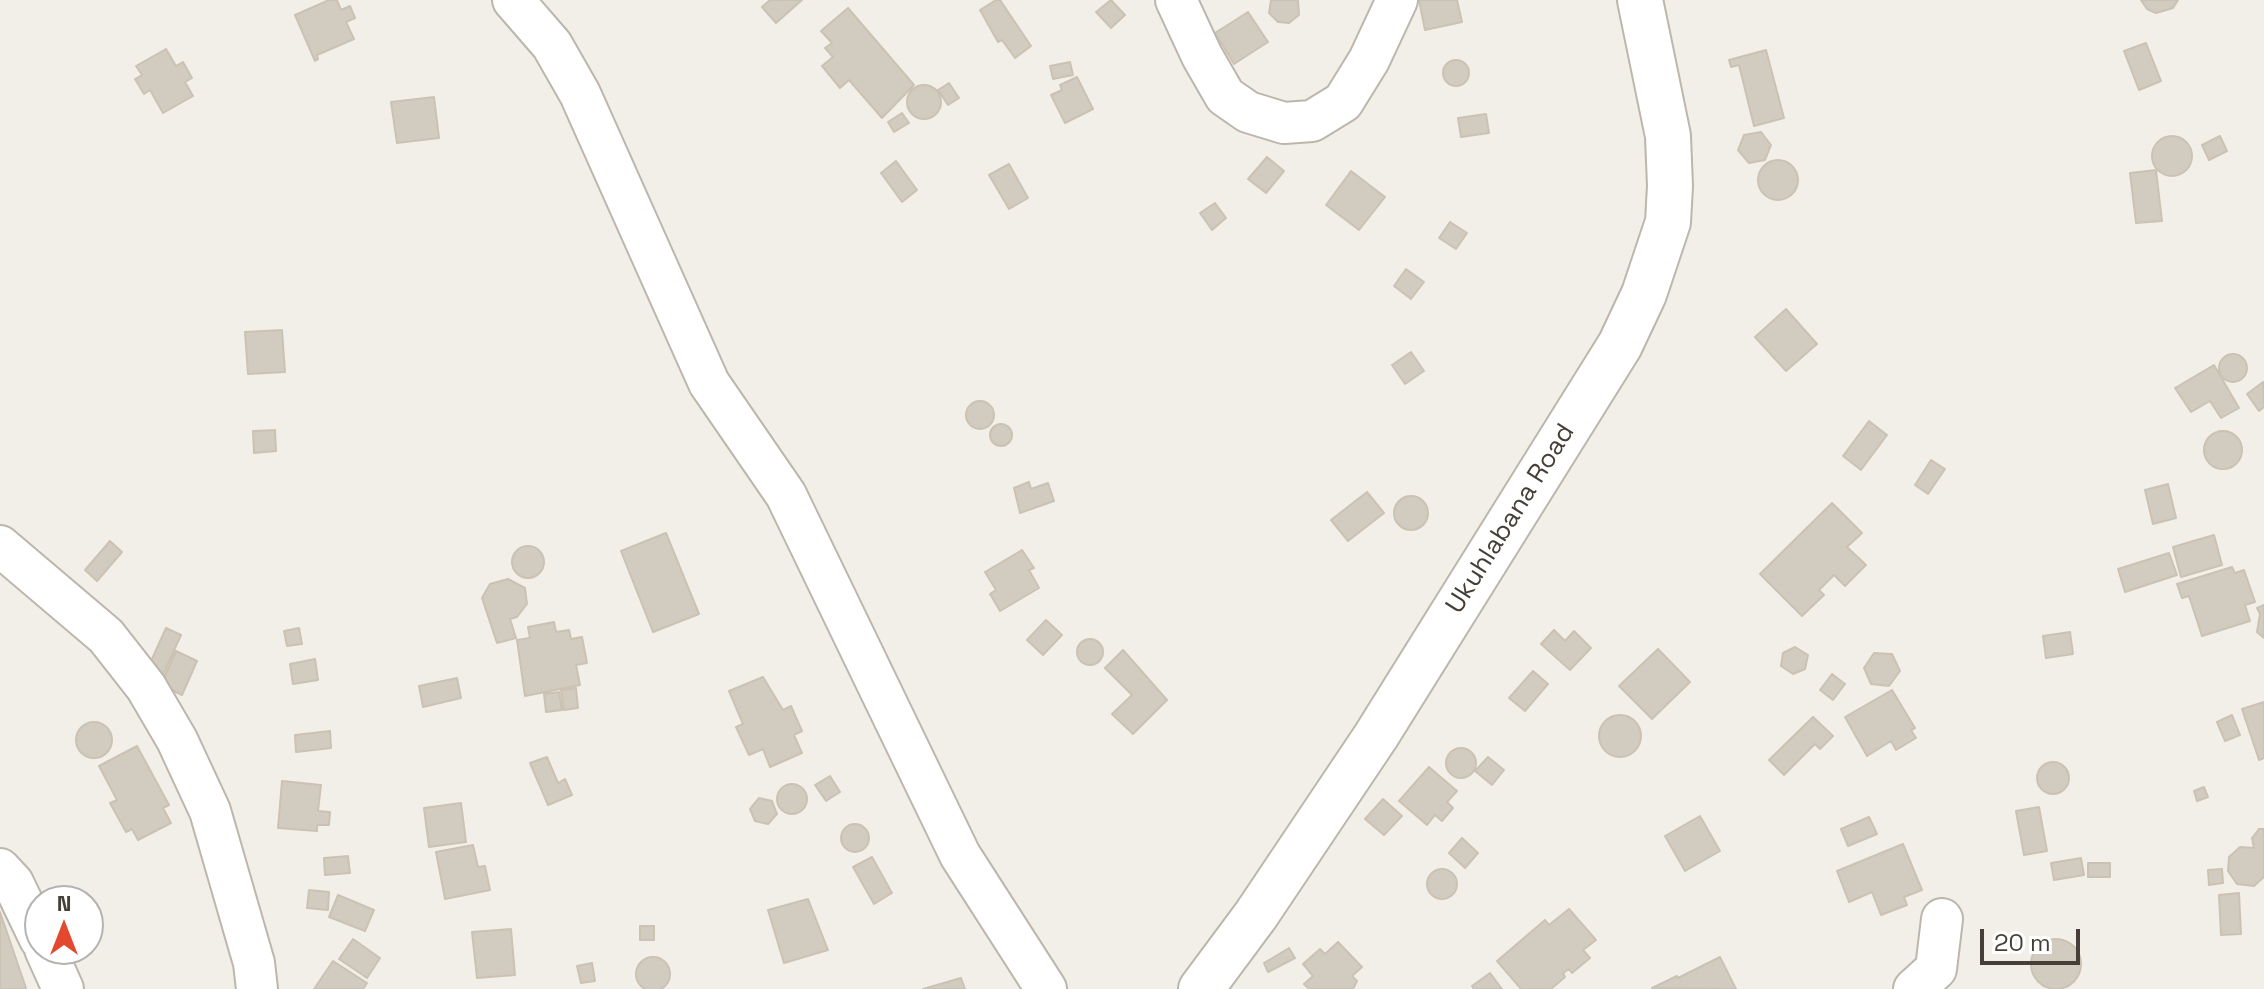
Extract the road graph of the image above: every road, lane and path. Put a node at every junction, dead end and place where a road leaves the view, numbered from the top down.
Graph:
1 (513, 0) edge
2 (1176, 0) edge
3 (1397, 0) edge
4 (1640, 0) edge
5 (0, 546) edge
6 (0, 869) edge
7 (24, 906) edge
8 (1942, 919) dead end
9 (52, 965) edge
10 (63, 989) edge
11 (257, 989) edge
12 (1046, 989) edge
13 (1201, 989) edge
14 (1914, 989) edge

1 - 12 street
2 - 3 street
4 - 13 street, Ukuhlabana Road
5 - 11 street
6 - 7 street
8 - 14 street
9 - 10 street

